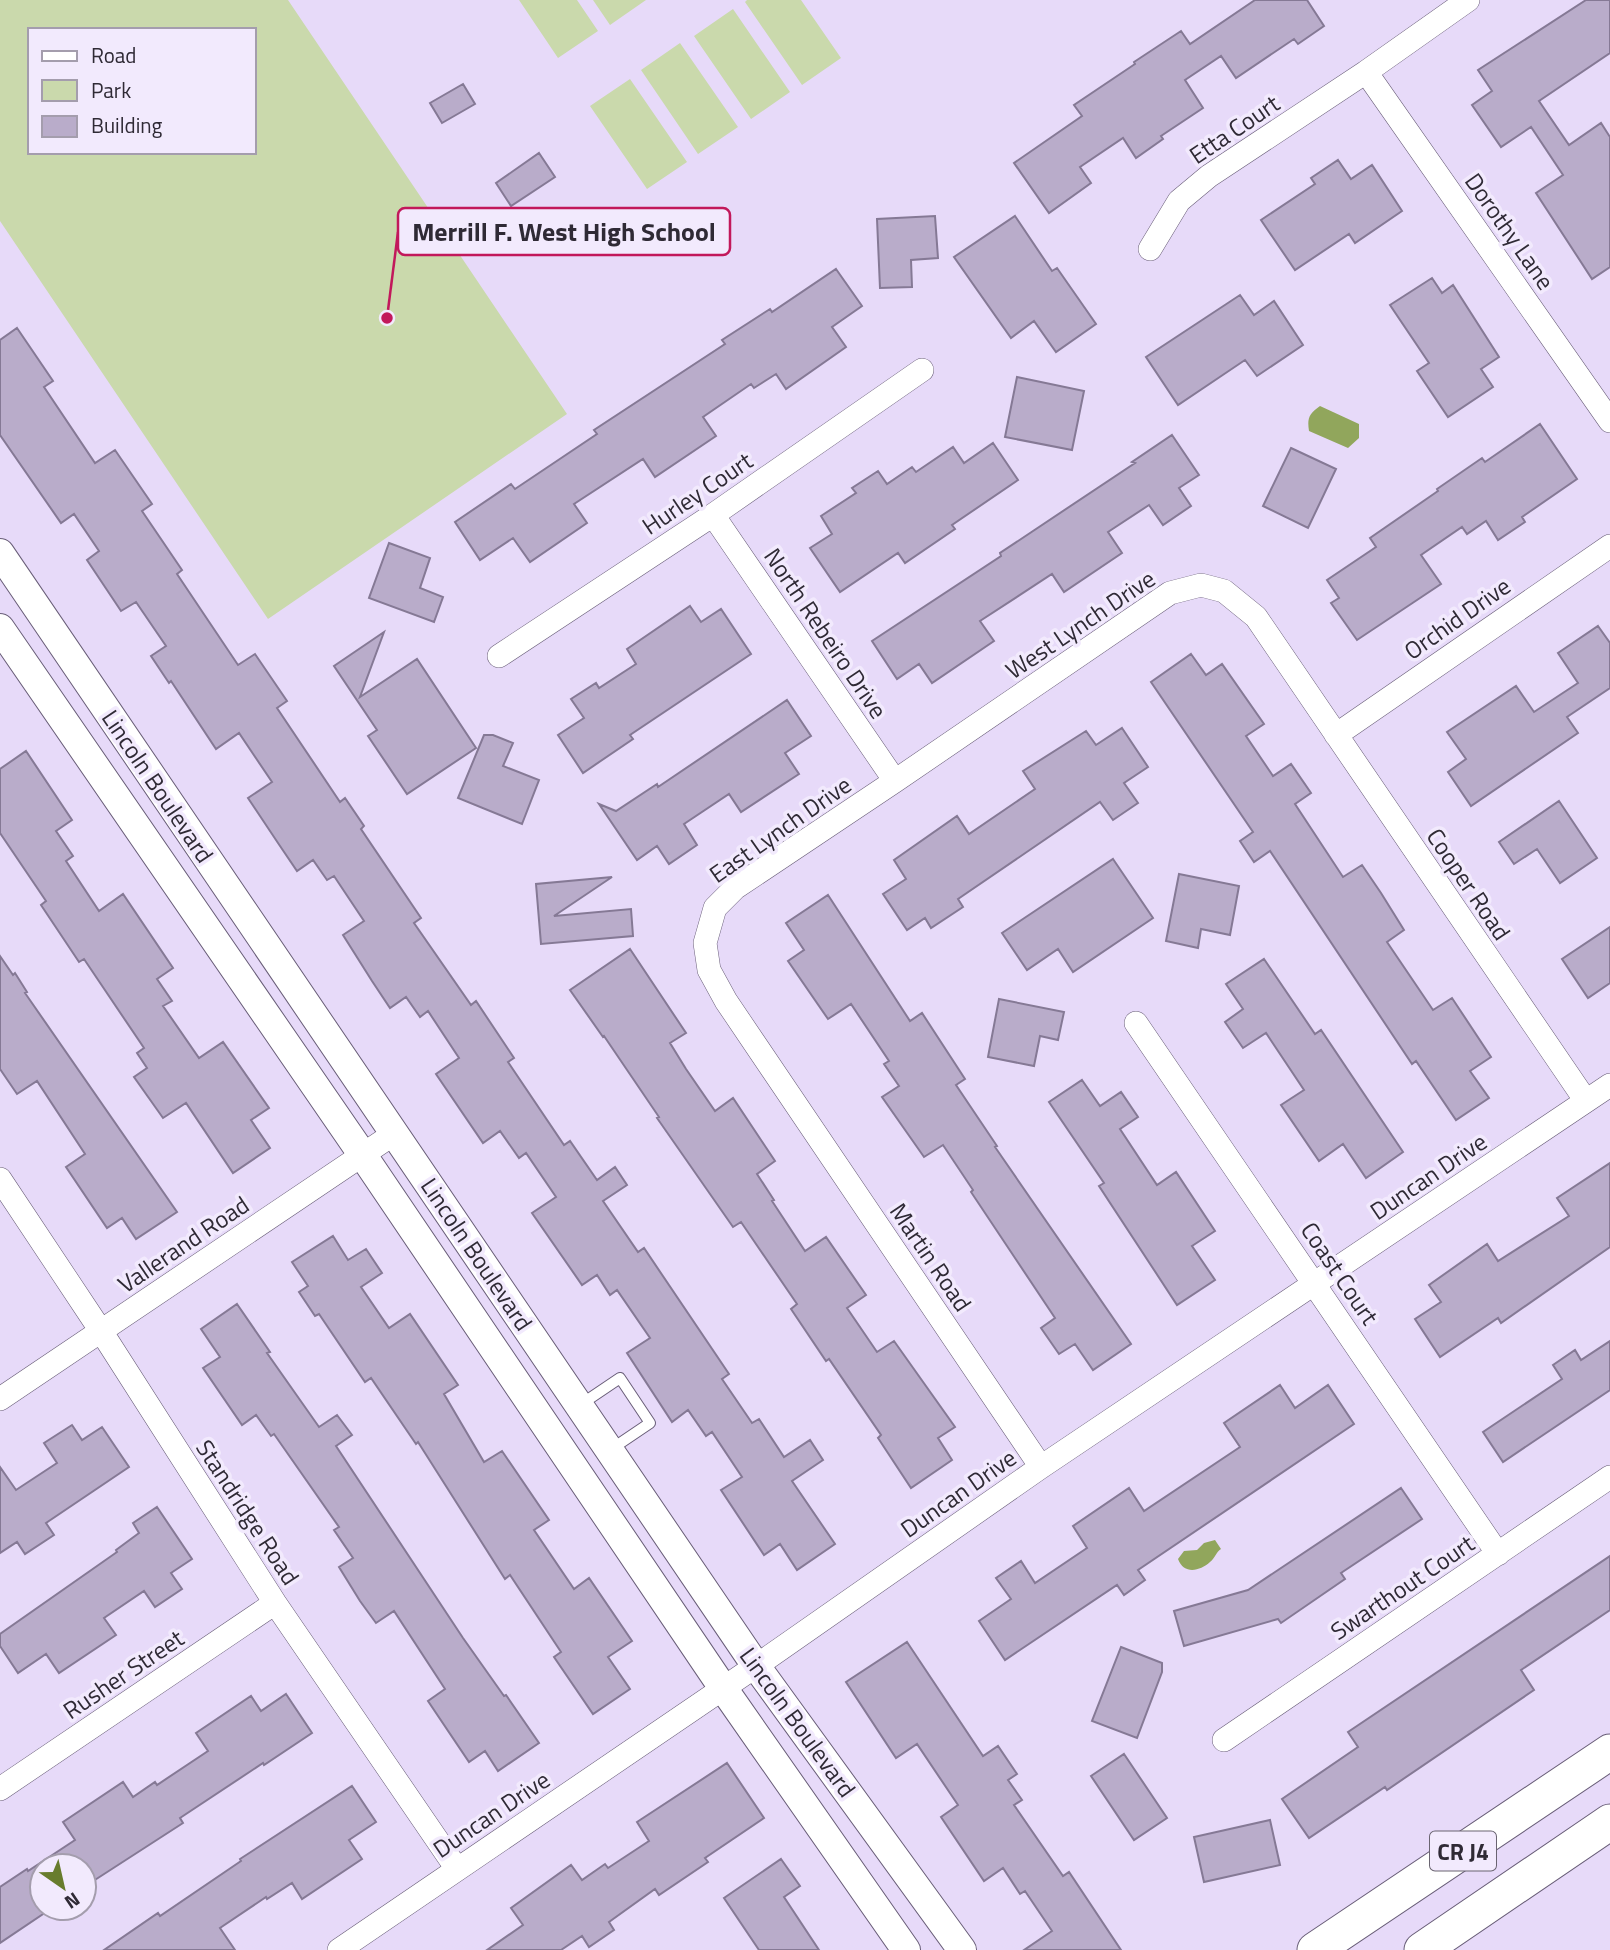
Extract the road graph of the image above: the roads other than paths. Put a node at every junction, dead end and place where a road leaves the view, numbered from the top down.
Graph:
1 (1468, 0) edge
2 (1366, 72) junction
3 (1150, 249) dead end
4 (922, 370) dead end
5 (1610, 421) edge
6 (713, 514) junction
7 (1610, 546) edge
8 (0, 553) edge
9 (0, 628) edge
10 (499, 656) dead end
11 (1309, 695) joint
12 (1336, 735) junction
13 (895, 781) junction
14 (1136, 1023) dead end
15 (778, 1078) joint
16 (1610, 1085) edge
17 (1586, 1101) junction
18 (395, 1133) junction
19 (362, 1154) junction
20 (0, 1179) edge
21 (1316, 1284) junction
22 (101, 1331) junction
23 (0, 1399) edge
24 (580, 1405) junction
25 (610, 1450) junction
26 (1041, 1466) junction
27 (1610, 1477) edge
28 (1498, 1554) junction
29 (275, 1603) junction
30 (756, 1666) junction
31 (723, 1688) junction
32 (1224, 1740) dead end
33 (1610, 1752) edge
34 (0, 1789) edge
35 (1610, 1822) edge
36 (457, 1870) junction
37 (339, 1950) edge
38 (906, 1950) edge
39 (962, 1950) edge
40 (1315, 1950) edge
41 (1422, 1950) edge

1 - 2 street, Etta Court
2 - 3 street, Etta Court
2 - 5 street, Dorothy Lane
4 - 6 street, Hurley Court
6 - 10 street, Hurley Court
6 - 13 street, North Rebeiro Drive
7 - 12 street, Orchid Drive
8 - 18 street, Lincoln Boulevard
9 - 19 street, Lincoln Boulevard
11 - 12 street, Cooper Road
11 - 13 street, West Lynch Drive
12 - 17 street, Cooper Road
13 - 15 street, East Lynch Drive
14 - 21 street, Coast Court
15 - 26 street, Martin Road
16 - 17 street, Duncan Drive
17 - 21 street, Duncan Drive
18 - 19 street, Vallerand Road
18 - 24 street, Lincoln Boulevard
19 - 22 street, Vallerand Road
19 - 31 street, Lincoln Boulevard
20 - 22 street, Standridge Road
21 - 26 street, Duncan Drive
21 - 28 street, Coast Court
22 - 23 street, Vallerand Road
22 - 29 street, Standridge Road
24 - 25 street, Lincoln Boulevard
24 - 25 lane
25 - 30 street, Lincoln Boulevard
26 - 30 street, Duncan Drive
27 - 28 street, Swarthout Court
28 - 32 street, Swarthout Court
29 - 34 street, Rusher Street
29 - 36 street, Standridge Road
30 - 31 street, Duncan Drive
30 - 39 street, Lincoln Boulevard
31 - 36 street, Duncan Drive
31 - 38 street, Lincoln Boulevard
33 - 40 main road, CR J4
35 - 41 main road, CR J4
36 - 37 street, Duncan Drive

